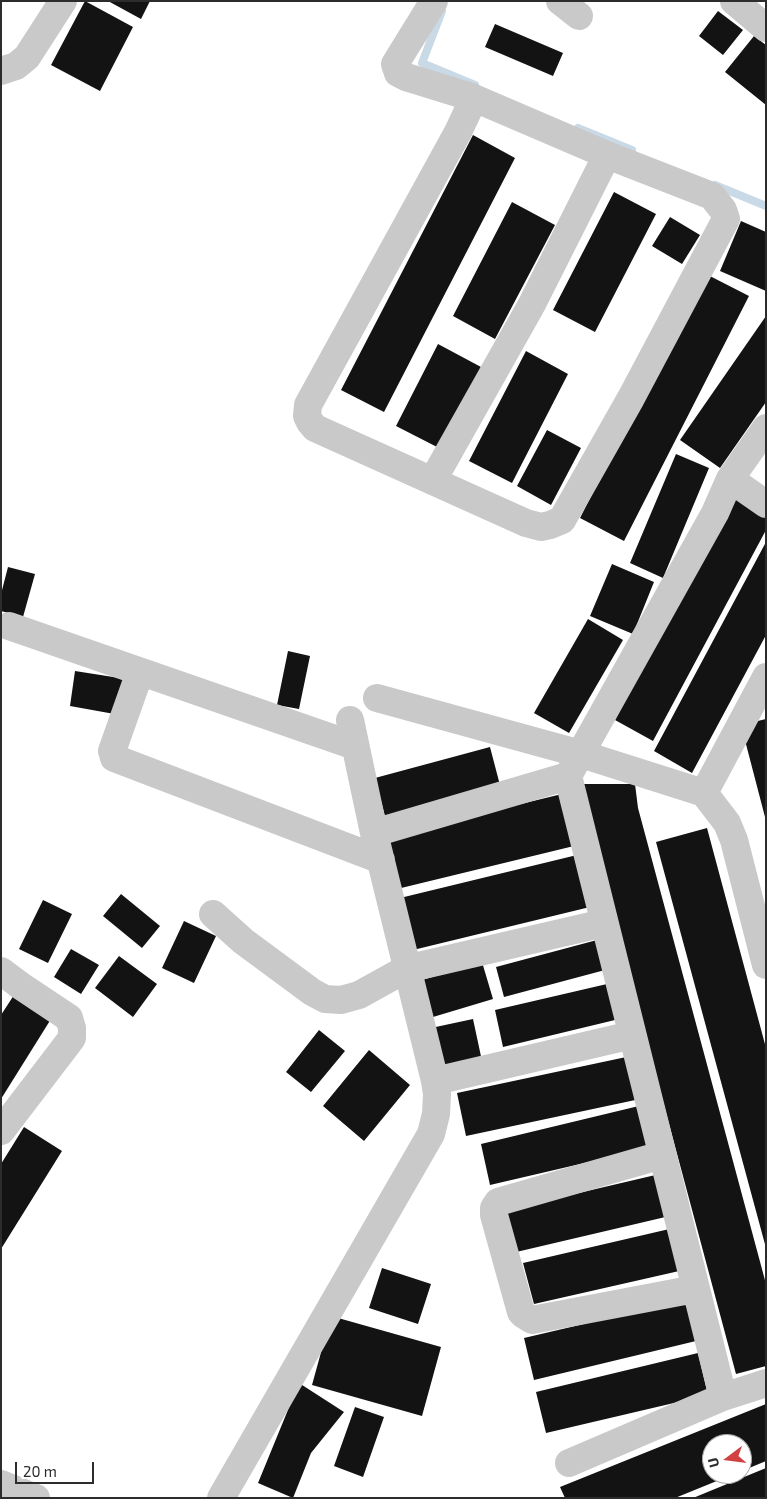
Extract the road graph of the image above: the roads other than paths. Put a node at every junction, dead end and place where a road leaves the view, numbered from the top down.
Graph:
1 (63, 1) edge
2 (734, 1) edge
3 (428, 12) edge
4 (766, 28) edge
5 (1, 71) edge
6 (474, 98) junction
7 (607, 154) junction
8 (766, 428) edge
9 (730, 479) junction
10 (433, 480) junction
11 (766, 504) edge
12 (9, 626) dead end
13 (140, 672) junction
14 (766, 677) edge
15 (377, 698) dead end
16 (350, 720) dead end
17 (355, 746) junction
18 (574, 765) junction
19 (704, 793) junction
20 (374, 833) junction
21 (381, 860) junction
22 (213, 914) dead end
23 (604, 924) junction
24 (766, 965) edge
25 (406, 969) junction
26 (1, 971) edge
27 (632, 1035) junction
28 (435, 1081) junction
29 (1, 1131) edge
30 (662, 1155) junction
31 (695, 1289) junction
32 (766, 1383) edge
33 (723, 1397) junction
34 (568, 1464) dead end
35 (1, 1484) edge
36 (36, 1498) edge
37 (221, 1498) edge

1 - 5 street
2 - 4 street
3 - 6 street
6 - 7 street
6 - 10 street
7 - 10 street
7 - 10 street
8 - 9 street
9 - 11 street
9 - 18 street
12 - 13 street
13 - 17 street
13 - 21 street
14 - 19 street
15 - 18 street
16 - 17 street
17 - 20 street
18 - 19 street
18 - 20 street
18 - 23 street
19 - 24 street
20 - 21 street
21 - 25 street
22 - 25 street
23 - 25 street
23 - 27 street
25 - 28 street
26 - 29 street
27 - 28 street
27 - 30 street
28 - 37 street
30 - 31 street
30 - 31 street
31 - 33 street
32 - 33 street
33 - 34 street
35 - 36 street

